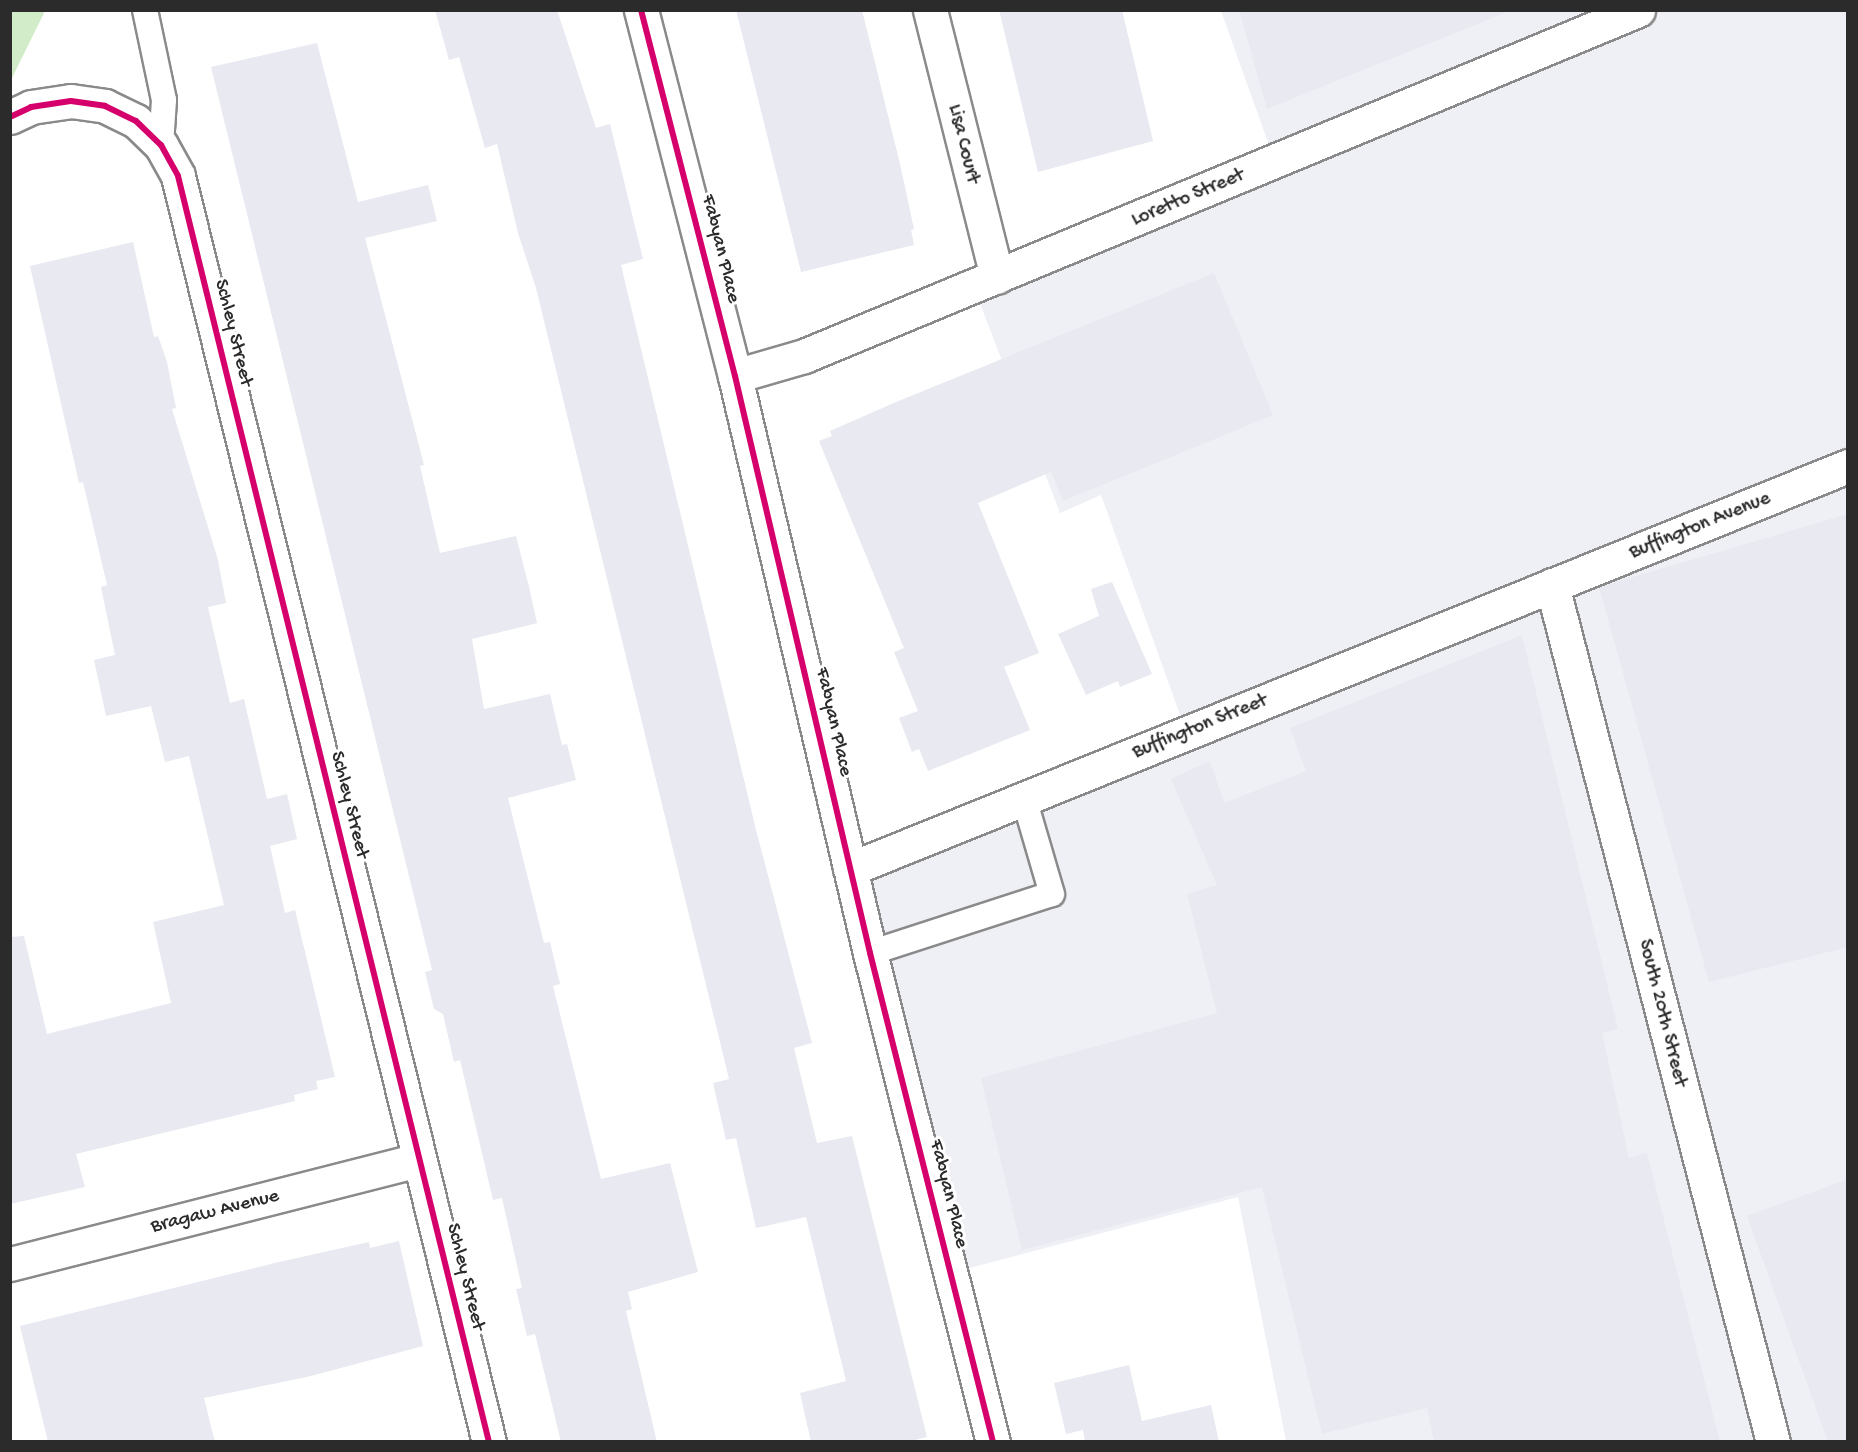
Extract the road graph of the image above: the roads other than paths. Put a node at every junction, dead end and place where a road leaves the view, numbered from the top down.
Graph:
1 (146, 10) edge
2 (641, 10) edge
3 (930, 10) edge
4 (1638, 10) edge
5 (10, 117) edge
6 (161, 145) junction
7 (997, 277) junction
8 (735, 376) junction
9 (1848, 466) edge
10 (1552, 585) junction
11 (1024, 798) junction
12 (849, 868) junction
13 (870, 953) junction
14 (419, 1160) junction
15 (10, 1264) edge
16 (489, 1442) edge
17 (993, 1442) edge
18 (1773, 1442) edge

1 - 6 lane
2 - 8 street, Fabyan Place
3 - 7 street, Lisa Court
4 - 7 street, Loretto Street
5 - 6 street, Schley Street
6 - 14 street, Schley Street
7 - 8 street, Loretto Street
8 - 12 street, Fabyan Place
9 - 10 street, Buffington Avenue
10 - 11 street, Buffington Street
10 - 18 street, South 20th Street
11 - 12 street, Buffington Street
11 - 13 lane
12 - 13 street, Fabyan Place
13 - 17 street, Fabyan Place
14 - 15 street, Bragaw Avenue
14 - 16 street, Schley Street

